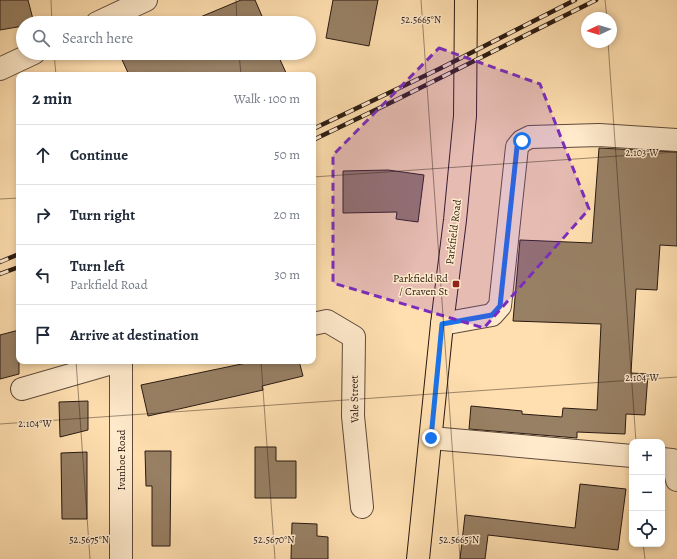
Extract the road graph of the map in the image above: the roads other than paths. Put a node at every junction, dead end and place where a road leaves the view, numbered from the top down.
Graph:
1 (146, 0) edge
2 (466, 0) edge
3 (112, 16) edge
4 (19, 60) edge
5 (0, 69) edge
6 (677, 140) edge
7 (316, 323) edge
8 (442, 324) junction
9 (109, 364) edge
10 (120, 364) edge
11 (22, 388) dead end
12 (431, 438) junction
13 (629, 456) edge
14 (665, 459) edge
15 (677, 480) edge
16 (362, 507) dead end
17 (121, 559) edge
18 (418, 559) edge

1 - 3 street
2 - 8 main road, Parkfield Road
4 - 5 street
6 - 8 street
7 - 16 street, Vale Street
8 - 12 main road, Parkfield Road
9 - 11 street
10 - 17 street, Ivanhoe Road
12 - 13 street
12 - 18 main road, Parkfield Road
14 - 15 street

